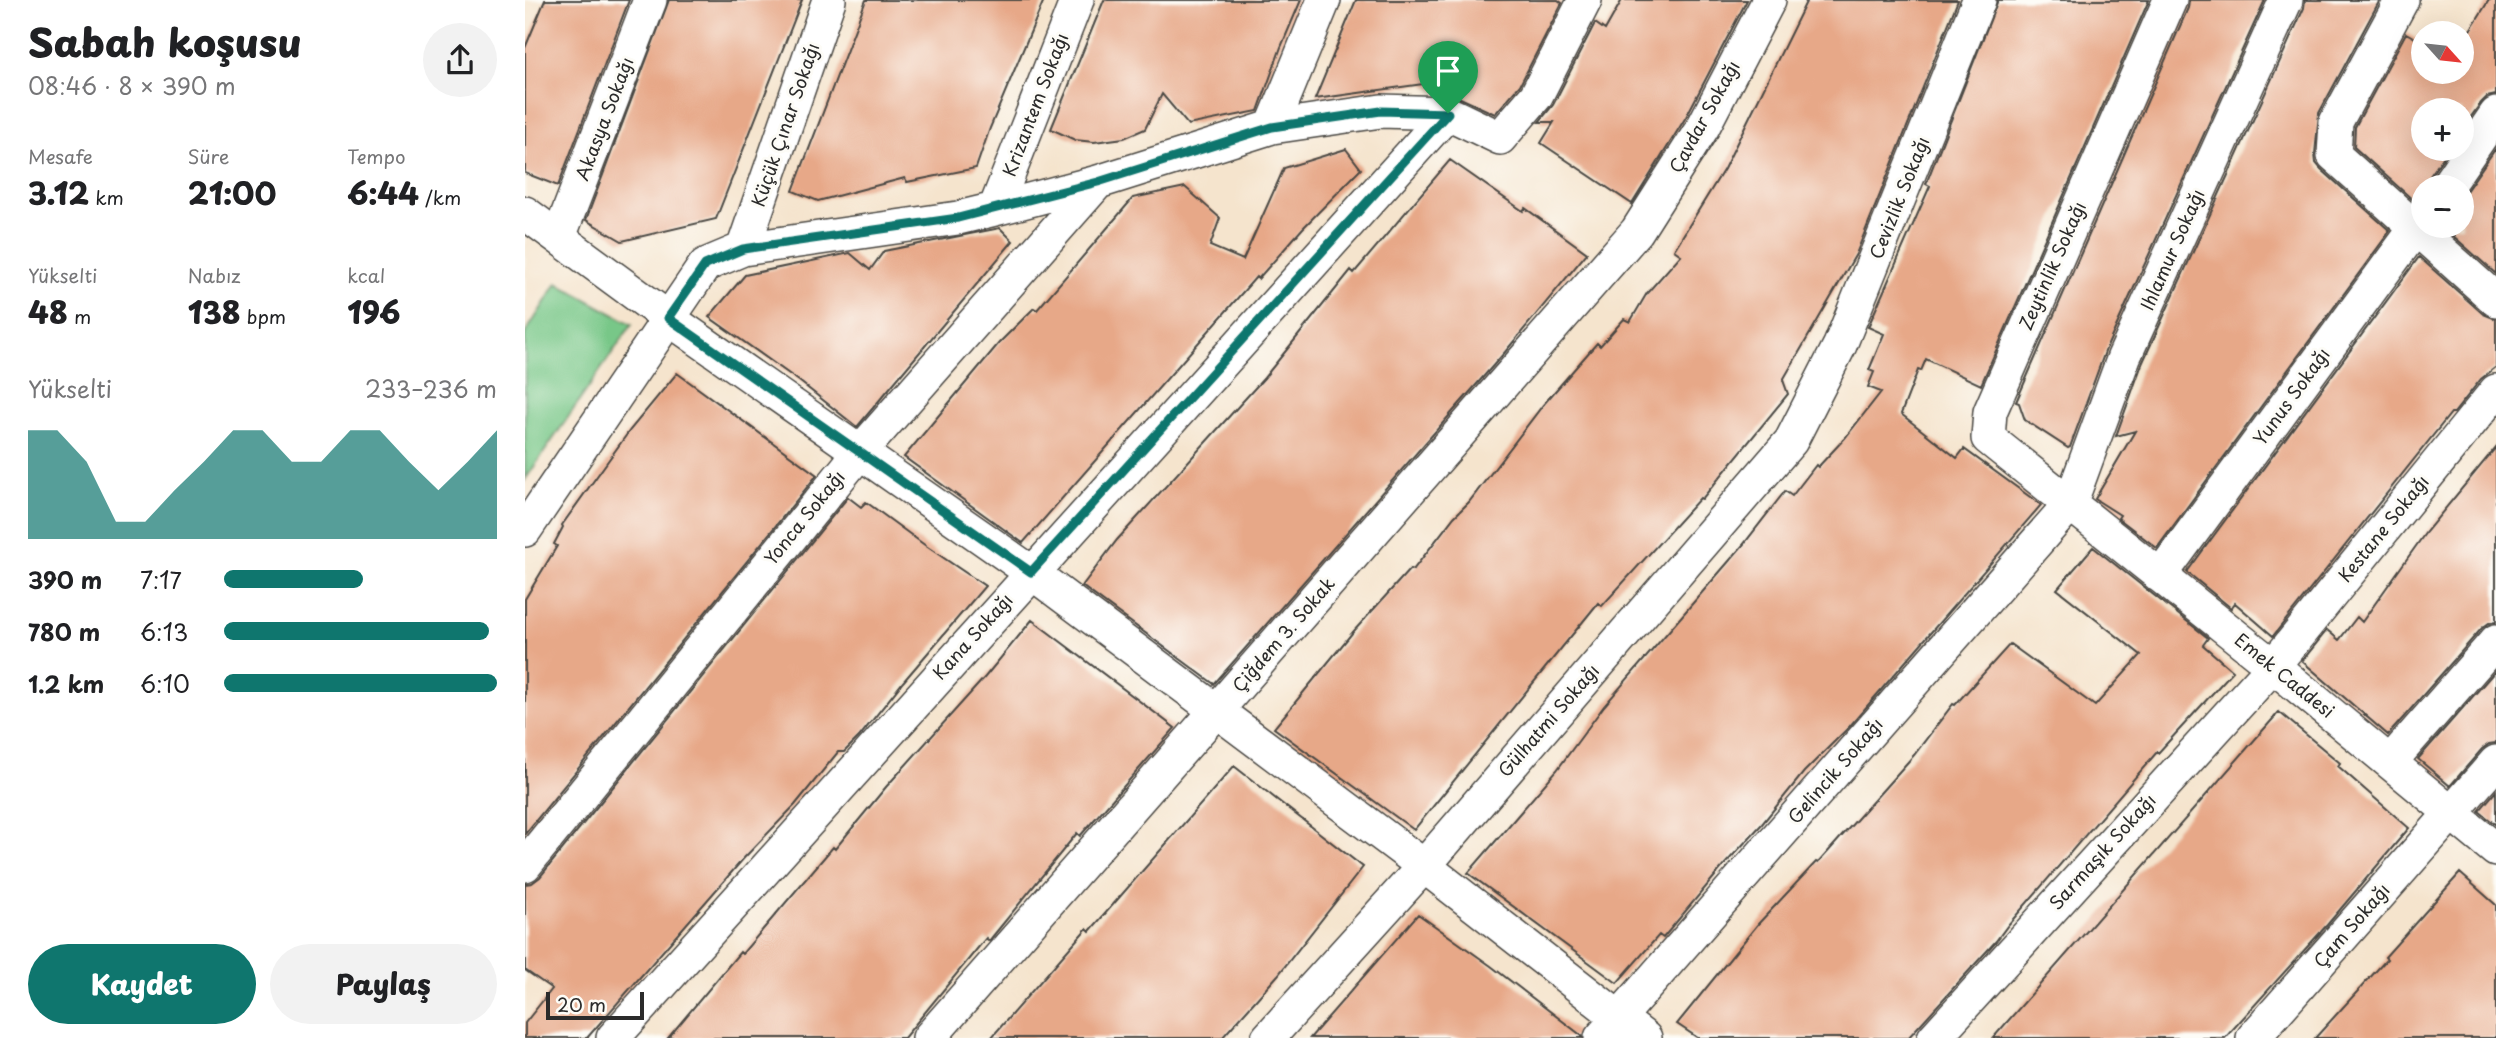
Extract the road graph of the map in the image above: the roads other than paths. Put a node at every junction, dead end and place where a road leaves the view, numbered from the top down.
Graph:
1 (650, 0) edge
2 (829, 0) edge
3 (1077, 0) edge
4 (1324, 0) edge
5 (1585, 0) edge
6 (1769, 0) edge
7 (1979, 0) edge
8 (2170, 0) edge
9 (2286, 0) edge
10 (2402, 0) edge
11 (1448, 113) junction
12 (2496, 114) edge
13 (1272, 127) junction
14 (2454, 175) edge
15 (1098, 182) junction
16 (995, 209) junction
17 (525, 213) edge
18 (2411, 217) edge
19 (1637, 231) joint
20 (2411, 234) edge
21 (559, 237) junction
22 (2434, 238) edge
23 (743, 249) junction
24 (2496, 300) edge
25 (668, 318) junction
26 (2496, 391) edge
27 (1815, 393) joint
28 (859, 452) junction
29 (2070, 504) junction
30 (525, 530) edge
31 (1031, 572) junction
32 (2160, 576) junction
33 (2496, 641) edge
34 (2273, 666) junction
35 (1218, 711) junction
36 (2390, 762) junction
37 (2496, 762) edge
38 (2451, 813) junction
39 (2496, 850) edge
40 (525, 865) edge
41 (1424, 866) junction
42 (1610, 1028) edge
43 (613, 1038) edge
44 (929, 1038) edge
45 (1268, 1038) edge
46 (1645, 1038) edge
47 (1934, 1038) edge
48 (2253, 1038) edge

1 - 21 street, Akasya Sokağı
2 - 23 street, Küçük Çınar Sokağı
3 - 16 street, Krizantem Sokağı
4 - 13 street
5 - 11 street
6 - 19 street, Çavdar Sokağı
7 - 27 street, Cevizlik Sokağı
8 - 29 street, Zeytinlik Sokağı
9 - 29 street, Ihlamur Sokağı
10 - 18 street
11 - 13 street
11 - 31 street, Kana Sokağı
12 - 14 street
13 - 15 street
15 - 16 street
15 - 28 street, Yonca Sokağı
16 - 23 street
17 - 21 street
19 - 35 street, Çiğdem 3. Sokak
20 - 32 street, Yunus Sokağı
21 - 25 street
22 - 24 street
23 - 25 street
25 - 28 street
25 - 30 street
26 - 34 street, Kestane Sokağı
27 - 41 street, Gülhatmi Sokağı
28 - 31 street
28 - 40 street, Yonca Sokağı
29 - 32 street, Emek Caddesi
29 - 42 street, Gelincik Sokağı
31 - 35 street
31 - 43 street, Kana Sokağı
32 - 34 street, Emek Caddesi
33 - 36 street
34 - 36 street, Emek Caddesi
34 - 47 street, Sarmaşık Sokağı
35 - 41 street
35 - 44 street, Çiğdem 3. Sokak
36 - 38 street, Emek Caddesi
37 - 38 street, Çam Sokağı
38 - 39 street, Emek Caddesi
38 - 48 street, Çam Sokağı
41 - 42 street
41 - 45 street, Gülhatmi Sokağı
42 - 46 street

